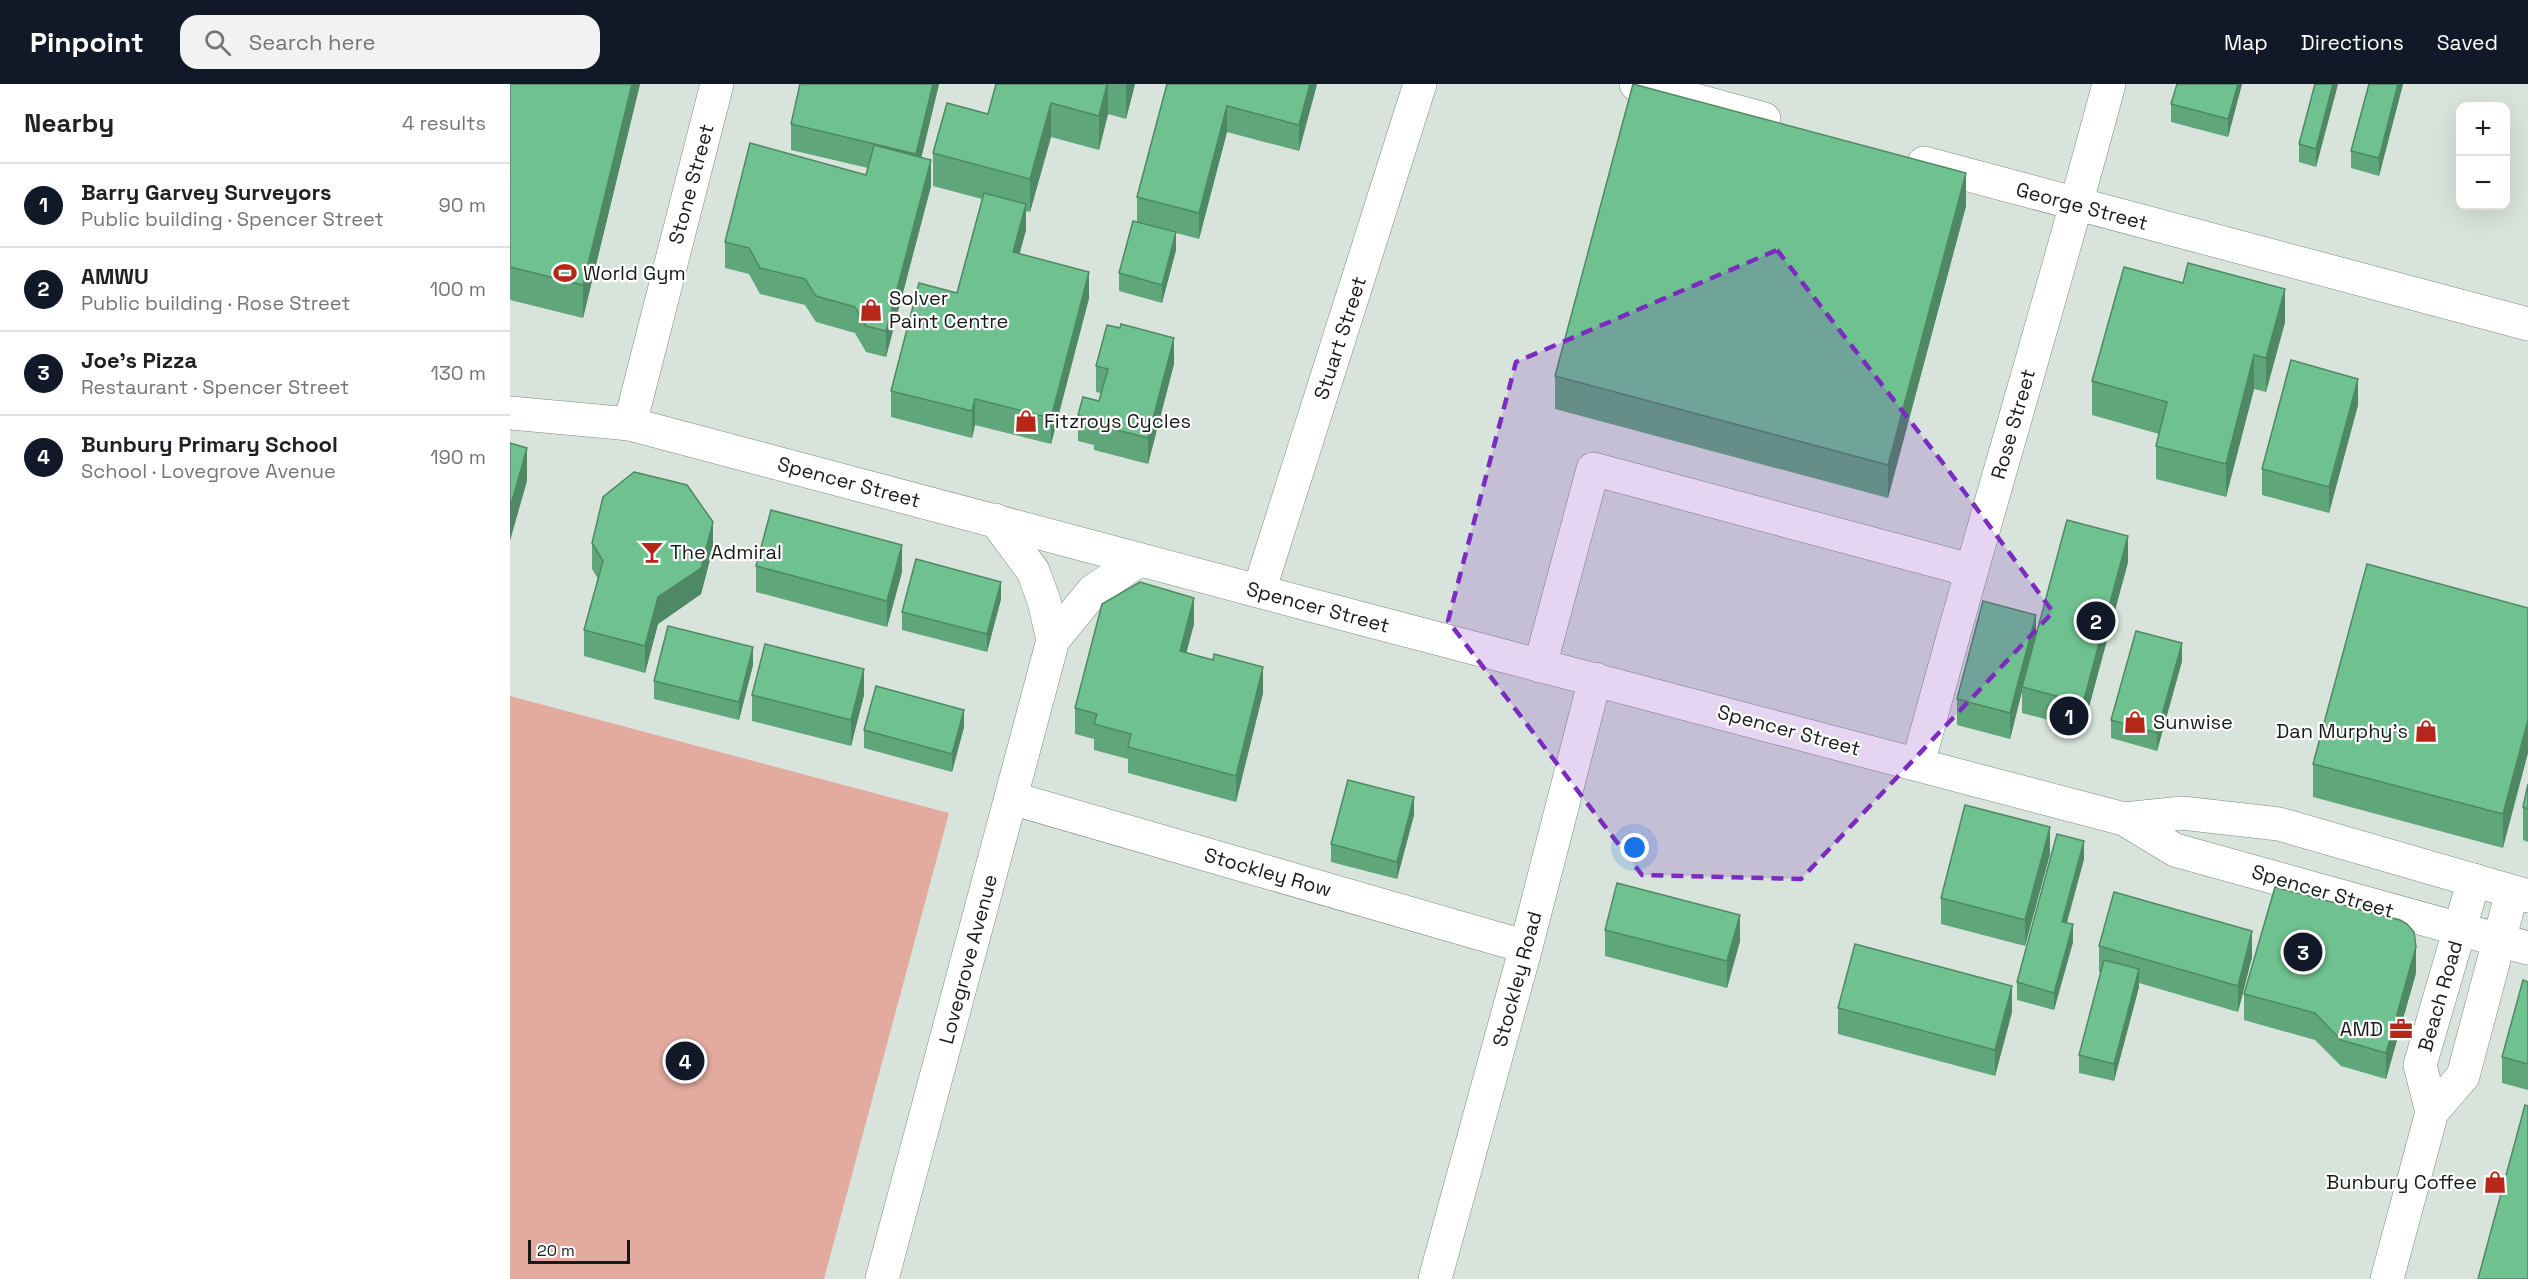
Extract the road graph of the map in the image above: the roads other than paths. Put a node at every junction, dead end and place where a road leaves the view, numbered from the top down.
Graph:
1 (717, 84) edge
2 (1420, 84) edge
3 (1636, 84) edge
4 (2109, 84) edge
5 (1794, 127) edge
6 (1896, 155) edge
7 (2077, 204) junction
8 (2528, 324) edge
9 (510, 413) edge
10 (630, 424) junction
11 (995, 520) junction
12 (1139, 560) junction
13 (1970, 570) junction
14 (1258, 591) junction
15 (1053, 640) junction
16 (1540, 666) junction
17 (1595, 679) junction
18 (1918, 764) junction
19 (1011, 798) junction
20 (2124, 819) junction
21 (2474, 880) junction
22 (2520, 894) edge
23 (2459, 929) junction
24 (2518, 944) edge
25 (1526, 947) junction
26 (2432, 1112) junction
27 (882, 1279) edge
28 (1435, 1279) edge
29 (2387, 1279) edge

1 - 10 street, Stone Street
2 - 14 street, Stuart Street
3 - 5 street
4 - 7 street, Rose Street
6 - 7 street, George Street
7 - 8 street, George Street
7 - 13 street, Rose Street
9 - 10 street, Spencer Street
10 - 11 street, Spencer Street
11 - 12 street, Spencer Street
11 - 15 street, Lovegrove Avenue
12 - 14 street, Spencer Street
12 - 15 street, Lovegrove Avenue
13 - 16 street
13 - 18 street, Rose Street
14 - 16 street, Spencer Street
15 - 19 street, Lovegrove Avenue
16 - 17 street, Spencer Street
17 - 18 street, Spencer Street
17 - 25 street, Stockley Road
18 - 20 street, Spencer Street
19 - 25 street, Stockley Row
19 - 27 street, Lovegrove Avenue
20 - 21 street, Spencer Street
20 - 23 street, Spencer Street
21 - 22 street, Spencer Street
21 - 23 street, Beach Road
22 - 24 street, Beach Road
23 - 24 street, Spencer Street
23 - 26 street, Beach Road
24 - 26 street, Beach Road
25 - 28 street, Stockley Road
26 - 29 street, Beach Road

